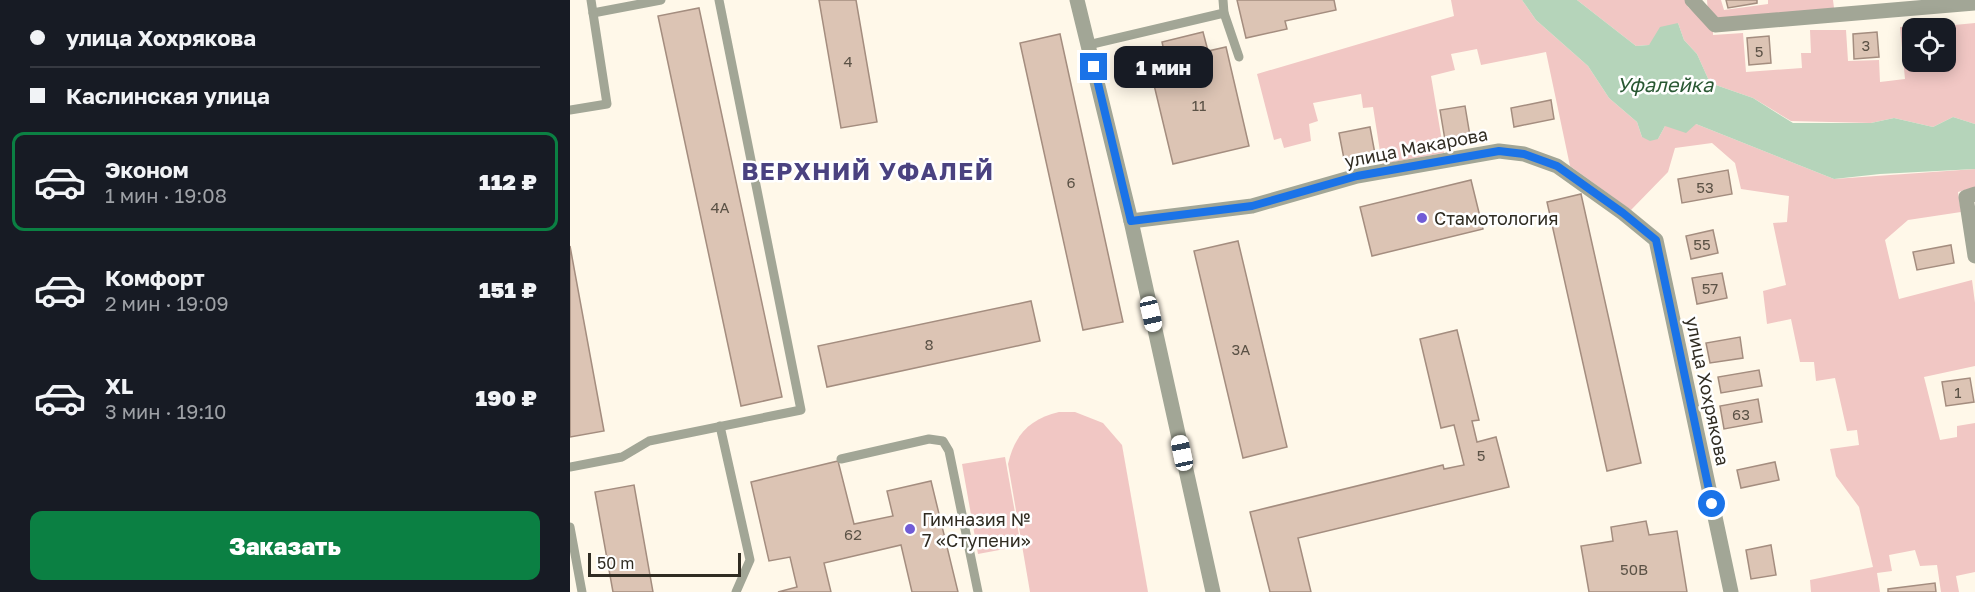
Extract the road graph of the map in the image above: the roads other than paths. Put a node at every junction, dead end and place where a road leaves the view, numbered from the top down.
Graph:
1 (591, 0) edge
2 (661, 0) edge
3 (719, 0) edge
4 (1077, 0) edge
5 (1223, 0) edge
6 (1693, 2) edge
7 (1975, 3) edge
8 (593, 13) junction
9 (1224, 13) junction
10 (1088, 45) junction
11 (1239, 57) dead end
12 (570, 110) edge
13 (1975, 194) edge
14 (1623, 213) joint
15 (1131, 221) junction
16 (1975, 255) edge
17 (720, 426) junction
18 (842, 459) dead end
19 (570, 467) edge
20 (570, 527) edge
21 (582, 592) edge
22 (736, 592) edge
23 (978, 592) edge
24 (1213, 592) edge
25 (1731, 592) edge

1 - 8 lane
2 - 8 lane
3 - 17 lane
4 - 10 street
5 - 9 lane
6 - 7 street
8 - 12 lane
9 - 10 lane
9 - 11 lane
10 - 15 street
13 - 16 street
14 - 15 street, улица Макарова
14 - 25 street, улица Хохрякова
15 - 24 street
17 - 19 lane
17 - 22 lane
18 - 23 lane
20 - 21 lane

